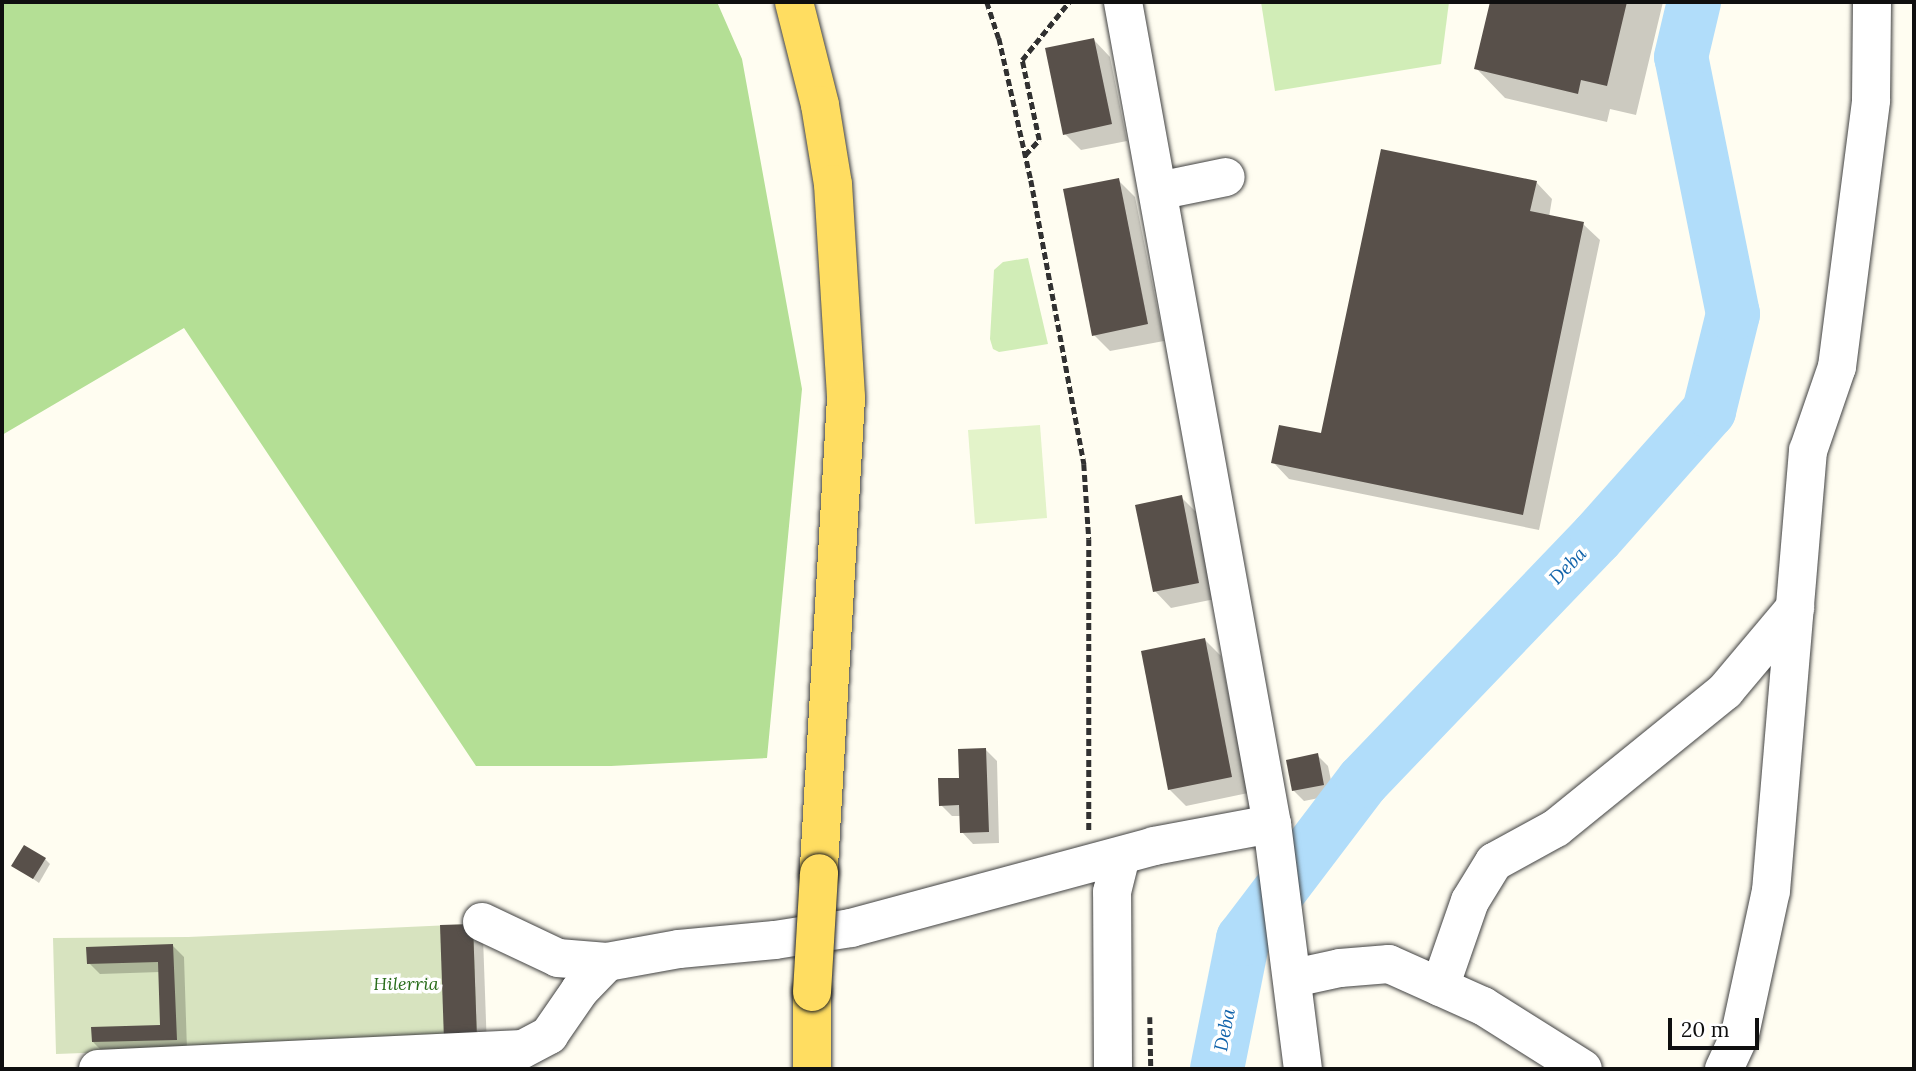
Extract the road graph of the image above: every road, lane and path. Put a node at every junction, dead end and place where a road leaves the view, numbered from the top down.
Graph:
1 (794, 2) edge
2 (987, 2) edge
3 (1069, 2) edge
4 (1123, 2) edge
5 (1872, 2) edge
6 (1025, 155) junction
7 (1226, 177) dead end
8 (1158, 191) junction
9 (1795, 608) junction
10 (1274, 836) junction
11 (1104, 861) junction
12 (482, 922) dead end
13 (607, 962) junction
14 (1291, 964) junction
15 (1440, 987) junction
16 (98, 1069) edge
17 (812, 1069) edge
18 (1113, 1069) edge
19 (1303, 1069) edge
20 (1583, 1069) edge
21 (1724, 1069) edge

1 - 17 main road, bridge
2 - 6 path
3 - 6 path
4 - 8 street
5 - 9 street
6 - 11 path
7 - 8 street
8 - 10 street
9 - 15 street
9 - 21 street
10 - 11 street
10 - 14 street
11 - 13 street
11 - 18 street
12 - 13 street
13 - 16 street
14 - 15 street
14 - 19 street
15 - 20 street

